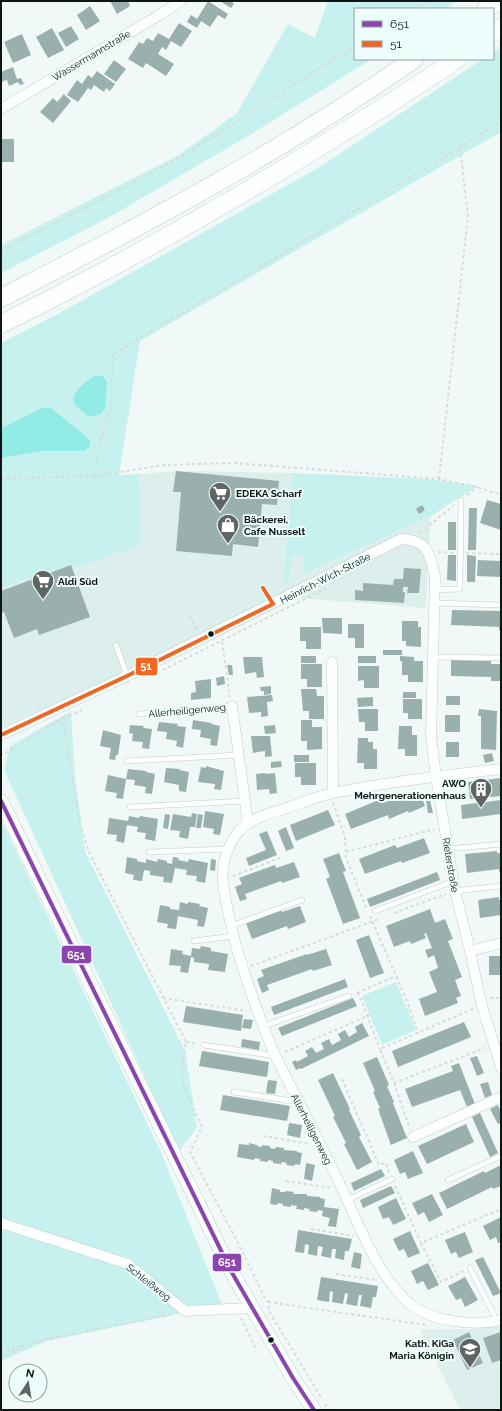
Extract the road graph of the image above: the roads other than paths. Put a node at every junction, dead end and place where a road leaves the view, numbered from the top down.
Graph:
1 (181, 1) edge
2 (497, 1) edge
3 (487, 8) edge
4 (413, 60) edge
5 (455, 60) edge
6 (1, 109) edge
7 (1, 298) edge
8 (1, 324) edge
9 (461, 500) road end
10 (412, 540) joint
11 (263, 588) dead end
12 (434, 590) junction
13 (434, 603) junction
14 (273, 604) junction
15 (501, 605) edge
16 (116, 645) dead end
17 (433, 657) junction
18 (501, 658) edge
19 (332, 662) dead end
20 (127, 676) junction
21 (232, 706) joint
22 (140, 714) dead end
23 (1, 735) edge
24 (239, 755) junction
25 (127, 761) dead end
26 (501, 769) edge
27 (436, 776) junction
28 (333, 793) junction
29 (1, 801) edge
30 (245, 801) junction
31 (130, 807) dead end
32 (248, 823) junction
33 (501, 844) edge
34 (447, 849) junction
35 (228, 850) junction
36 (149, 852) dead end
37 (454, 886) junction
38 (501, 886) edge
39 (302, 900) dead end
40 (375, 911) dead end
41 (232, 931) junction
42 (194, 941) dead end
43 (501, 943) edge
44 (470, 951) junction
45 (349, 996) road end
46 (264, 1026) junction
47 (204, 1045) road end
48 (276, 1056) junction
49 (501, 1067) edge
50 (234, 1092) dead end
51 (501, 1097) edge
52 (299, 1102) junction
53 (413, 1137) road end
54 (501, 1156) edge
55 (392, 1179) road end
56 (448, 1180) dead end
57 (345, 1195) junction
58 (1, 1223) edge
59 (470, 1268) road end
60 (252, 1308) junction
61 (499, 1320) edge
62 (314, 1410) edge

1 - 6 street, Wassermannstraße
2 - 3 highway
4 - 7 highway
5 - 8 highway
9 - 12 lane
10 - 12 street, Rieterstraße
10 - 14 street, Heinrich-Wich-Straße
11 - 14 lane
12 - 13 street, Rieterstraße
13 - 15 lane
13 - 17 street, Rieterstraße
14 - 20 street, Heinrich-Wich-Straße
16 - 20 lane
17 - 18 lane
17 - 27 street, Rieterstraße
19 - 28 street
20 - 23 street, Heinrich-Wich-Straße
21 - 22 lane, Allerheiligenweg
21 - 24 street, Allerheiligenweg
24 - 25 lane
24 - 30 street, Allerheiligenweg
26 - 27 street, Allerheiligenweg
27 - 28 street, Allerheiligenweg
27 - 34 street, Rieterstraße
28 - 32 street, Allerheiligenweg
29 - 60 main road
30 - 31 lane
30 - 32 street, Allerheiligenweg
32 - 35 street, Allerheiligenweg
33 - 34 lane
34 - 37 street, Rieterstraße
35 - 36 lane
35 - 41 street, Allerheiligenweg
37 - 38 lane
37 - 40 lane
37 - 44 street, Rieterstraße
39 - 41 lane
41 - 42 lane
41 - 46 street, Allerheiligenweg
43 - 44 street
44 - 49 street, Rieterstraße
45 - 46 lane
46 - 48 street, Allerheiligenweg
47 - 48 lane
48 - 52 street, Allerheiligenweg
50 - 52 lane
51 - 53 street
52 - 57 street, Allerheiligenweg
54 - 56 lane
55 - 57 lane
57 - 61 street, Allerheiligenweg
58 - 60 street, Schleißweg
59 - 61 lane
60 - 62 main road

